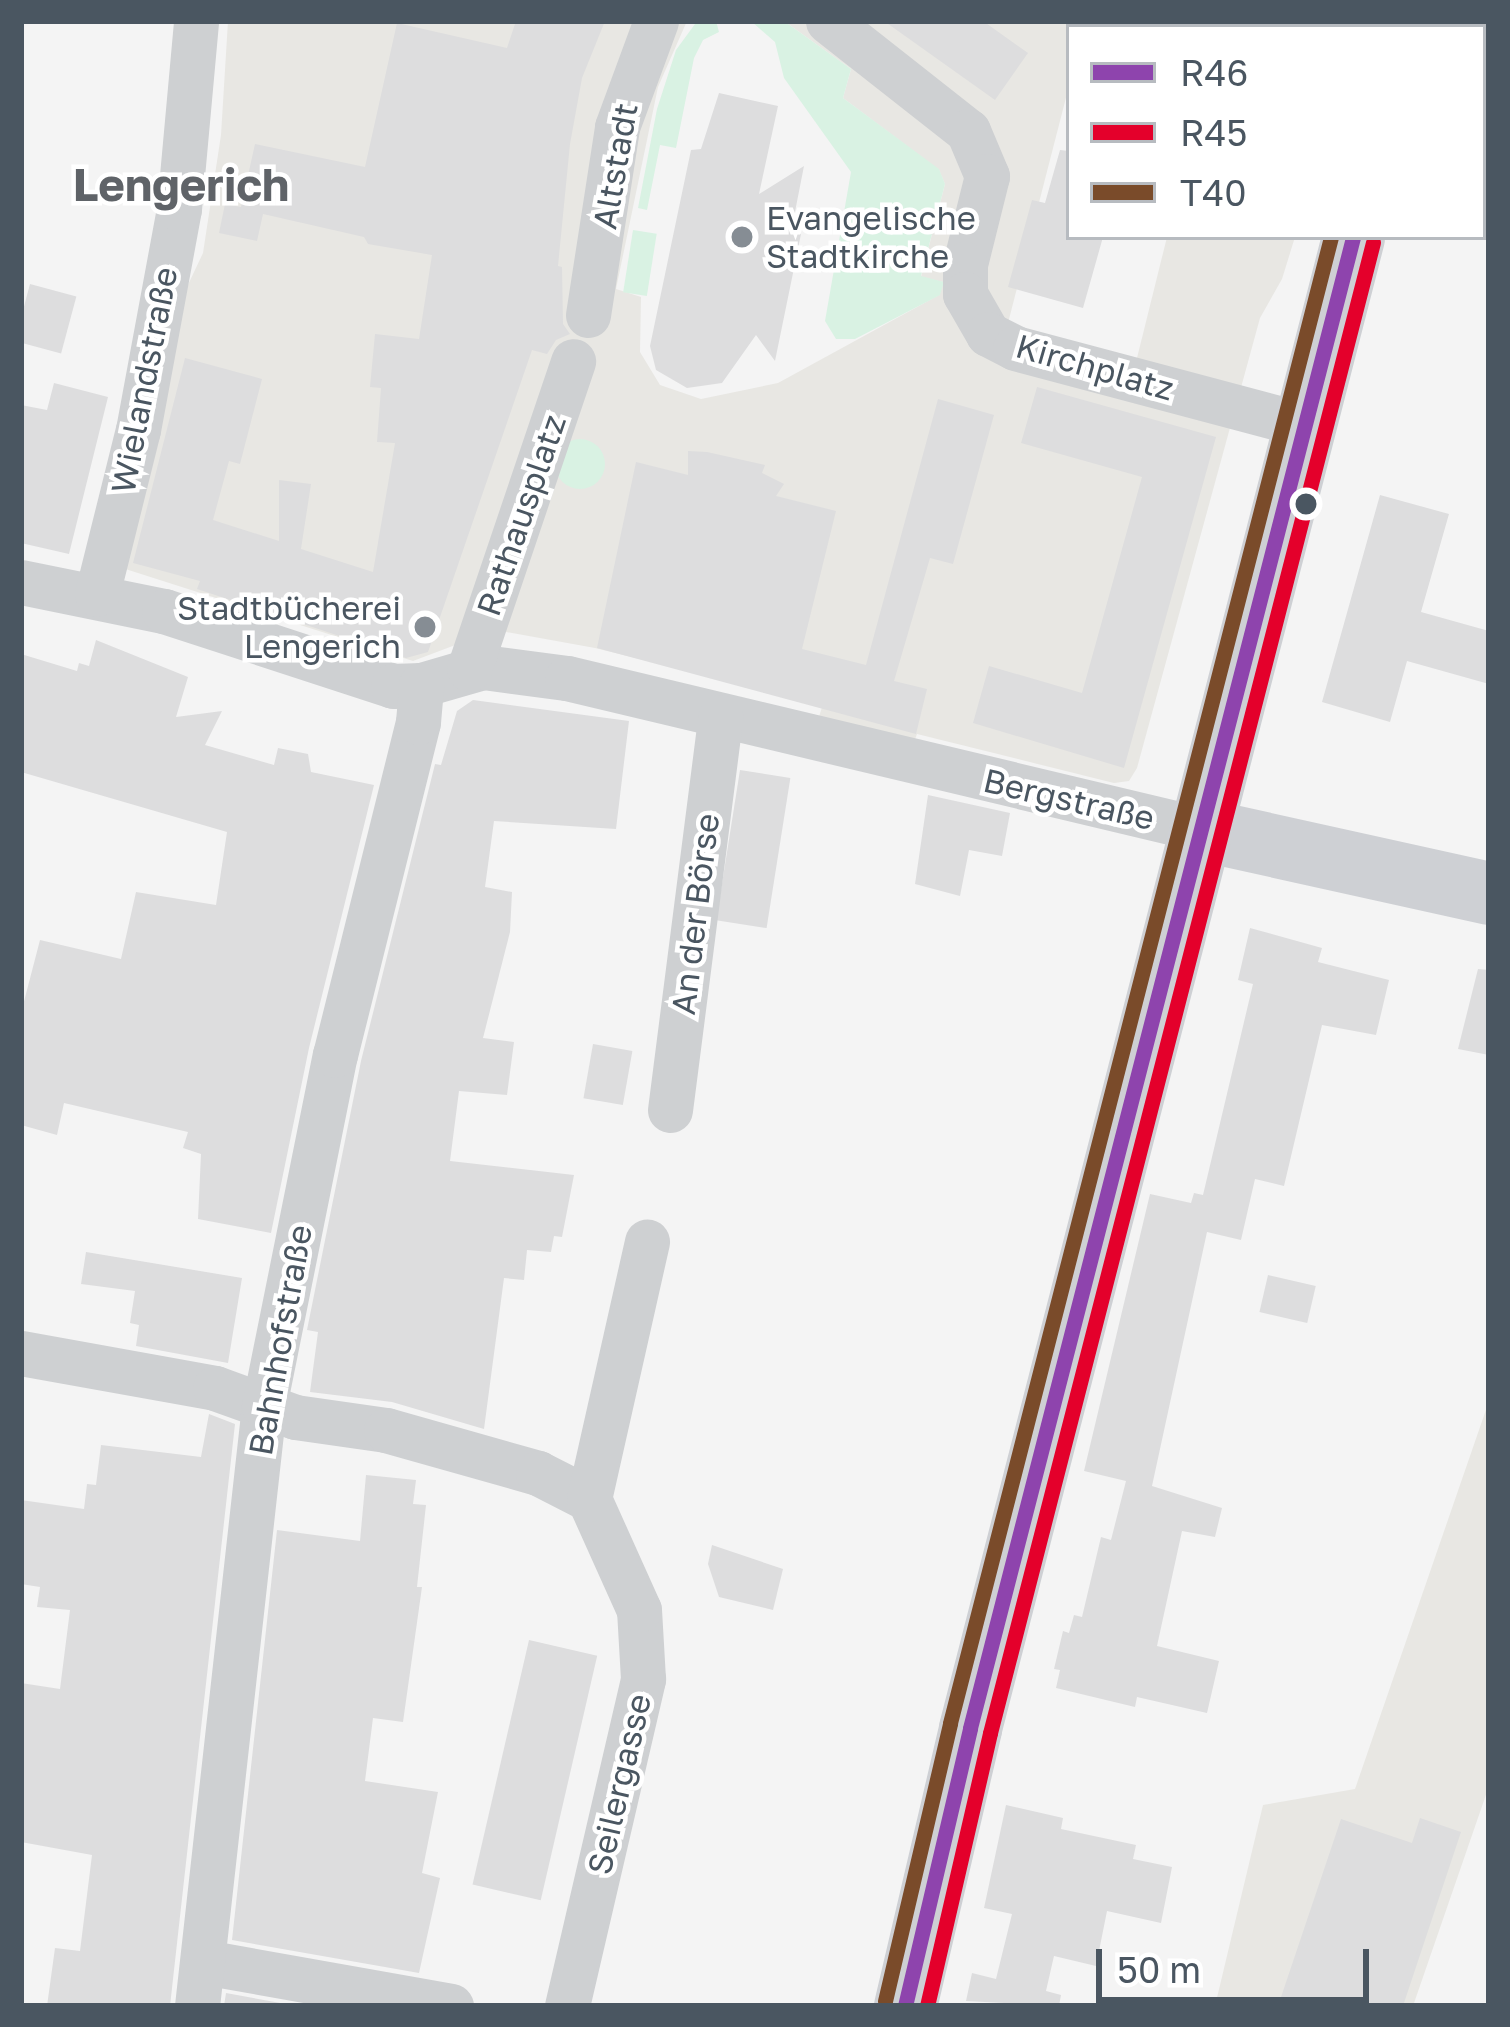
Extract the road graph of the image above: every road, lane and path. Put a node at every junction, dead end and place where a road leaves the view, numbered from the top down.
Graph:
1 (196, 21) edge
2 (656, 21) edge
3 (828, 21) edge
4 (1352, 240) edge
5 (588, 315) dead end
6 (573, 361) dead end
7 (1305, 425) junction
8 (21, 582) edge
9 (98, 594) junction
10 (469, 669) junction
11 (421, 685) junction
12 (720, 717) junction
13 (1200, 829) junction
14 (1489, 892) edge
15 (670, 1110) dead end
16 (647, 1241) dead end
17 (21, 1353) edge
18 (264, 1406) junction
19 (589, 1499) junction
20 (200, 1984) edge
21 (451, 2006) edge
22 (567, 2006) edge
23 (905, 2006) edge

1 - 9 street, Wielandstraße
2 - 5 street, Altstadt
3 - 7 street, Kirchplatz
4 - 7 main road
6 - 10 street, Rathausplatz
7 - 13 main road
8 - 9 street, Rathausplatz
9 - 11 street, Rathausplatz
10 - 11 street, Rathausplatz
10 - 12 street, Rathausplatz
11 - 18 street, Bahnhofstraße
12 - 13 street, Bergstraße
12 - 15 street, An der Börse
13 - 14 main road, Bergstraße
13 - 23 main road
16 - 19 street
17 - 18 street
18 - 19 street
18 - 20 street, Bahnhofstraße
19 - 22 street, Seilergasse
20 - 21 street

